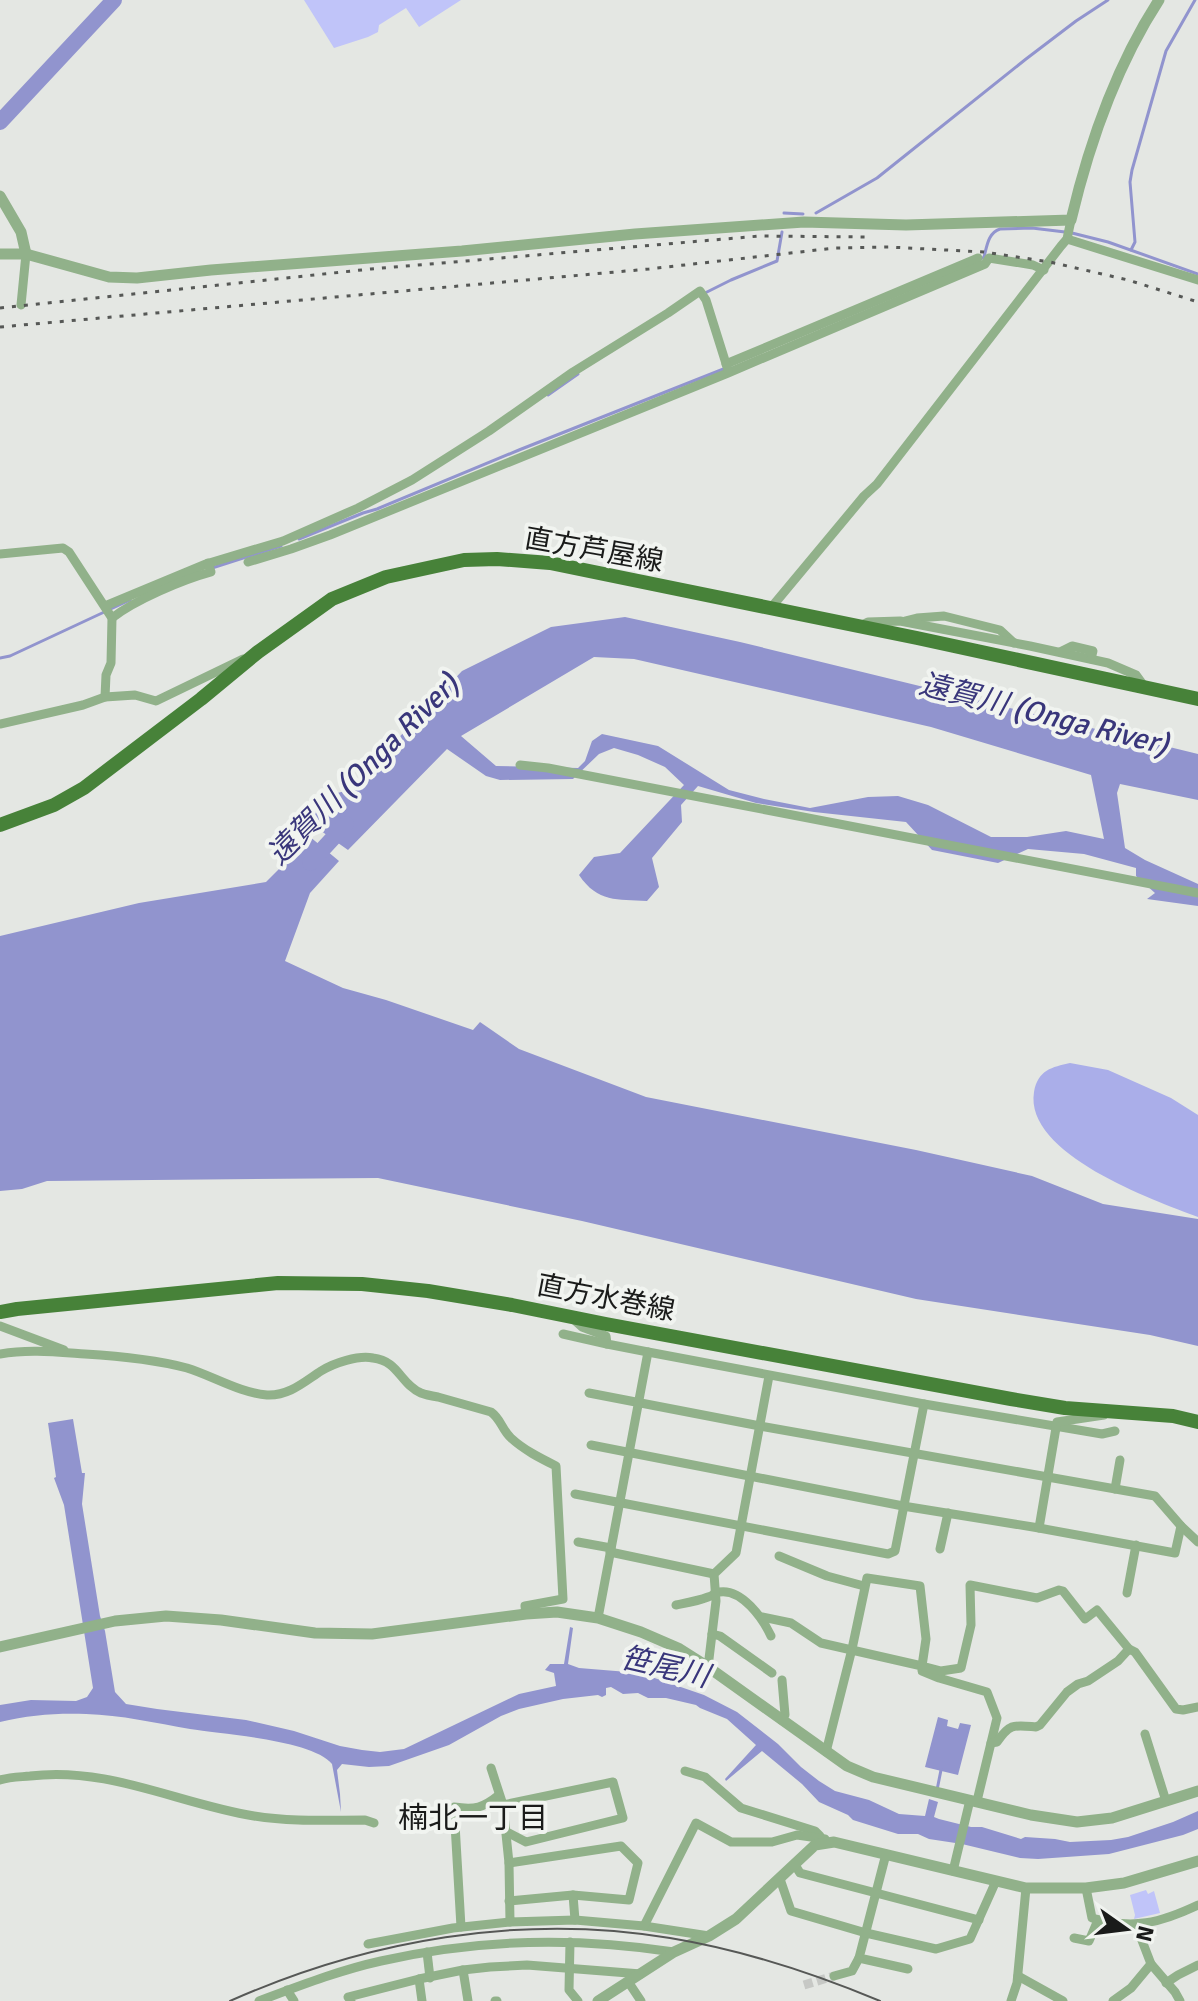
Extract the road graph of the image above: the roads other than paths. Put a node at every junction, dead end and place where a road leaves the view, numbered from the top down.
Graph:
1 (1159, 0) edge
2 (0, 196) edge
3 (1068, 230) junction
4 (0, 254) edge
5 (26, 254) junction
6 (978, 258) dead end
7 (1044, 270) junction
8 (1198, 280) edge
9 (21, 305) dead end
10 (0, 554) edge
11 (248, 562) dead end
12 (770, 609) junction
13 (108, 612) junction
14 (859, 626) junction
15 (258, 652) junction
16 (1144, 686) junction
17 (105, 697) junction
18 (1198, 699) edge
19 (0, 724) edge
20 (520, 765) dead end
21 (0, 825) edge
22 (1198, 893) edge
23 (0, 1312) edge
24 (569, 1316) junction
25 (0, 1326) edge
26 (563, 1334) dead end
27 (607, 1344) junction
28 (648, 1352) junction
29 (70, 1353) junction
30 (0, 1354) edge
31 (769, 1376) junction
32 (589, 1393) dead end
33 (639, 1402) junction
34 (924, 1404) junction
35 (1128, 1412) junction
36 (1198, 1422) edge
37 (760, 1426) junction
38 (1057, 1427) junction
39 (1115, 1431) dead end
40 (591, 1445) dead end
41 (629, 1452) junction
42 (914, 1454) junction
43 (1120, 1460) dead end
44 (750, 1476) junction
45 (1048, 1478) junction
46 (1115, 1489) junction
47 (575, 1494) dead end
48 (620, 1503) junction
49 (903, 1506) junction
50 (948, 1513) junction
51 (741, 1525) junction
52 (1181, 1526) junction
53 (1039, 1528) junction
54 (578, 1542) dead end
55 (1198, 1542) edge
56 (1136, 1545) junction
57 (940, 1549) dead end
58 (611, 1550) junction
59 (779, 1556) dead end
60 (714, 1574) junction
61 (864, 1586) junction
62 (716, 1592) junction
63 (1127, 1593) dead end
64 (676, 1605) dead end
65 (526, 1614) junction
66 (762, 1617) junction
67 (598, 1618) junction
68 (712, 1634) junction
69 (771, 1636) dead end
70 (0, 1647) edge
71 (852, 1649) junction
72 (1129, 1649) junction
73 (922, 1666) junction
74 (708, 1667) junction
75 (772, 1673) dead end
76 (782, 1680) dead end
77 (1198, 1707) edge
78 (781, 1720) junction
79 (1145, 1734) dead end
80 (991, 1743) junction
81 (826, 1752) junction
82 (491, 1768) dead end
83 (685, 1771) dead end
84 (0, 1780) edge
85 (1198, 1791) edge
86 (501, 1800) junction
87 (1166, 1801) junction
88 (972, 1804) junction
89 (374, 1823) dead end
90 (505, 1831) junction
91 (829, 1840) junction
92 (886, 1854) junction
93 (1198, 1861) edge
94 (509, 1863) junction
95 (795, 1865) junction
96 (953, 1868) junction
97 (780, 1879) junction
98 (996, 1881) junction
99 (1026, 1888) junction
100 (1086, 1888) junction
101 (876, 1893) junction
102 (573, 1895) junction
103 (509, 1901) junction
104 (1198, 1905) edge
105 (575, 1920) junction
106 (979, 1920) junction
107 (1098, 1920) junction
108 (510, 1922) junction
109 (1136, 1925) junction
110 (644, 1926) junction
111 (461, 1927) junction
112 (866, 1933) junction
113 (709, 1936) junction
114 (1074, 1938) dead end
115 (570, 1942) junction
116 (368, 1944) dead end
117 (427, 1952) junction
118 (674, 1952) junction
119 (859, 1958) junction
120 (1151, 1964) junction
121 (1198, 1965) edge
122 (569, 1969) junction
123 (908, 1969) dead end
124 (463, 1970) junction
125 (642, 1974) junction
126 (834, 1976) tunnel mouth
127 (1018, 1976) junction
128 (430, 1978) junction
129 (419, 1979) junction
130 (629, 1983) junction
131 (1166, 1983) junction
132 (287, 1990) junction
133 (259, 2001) edge
134 (294, 2001) edge
135 (351, 2001) edge
136 (422, 2001) edge
137 (468, 2001) edge
138 (578, 2001) edge
139 (598, 2001) edge
140 (641, 2001) edge
141 (1011, 2001) edge
142 (1063, 2001) edge
143 (1113, 2001) edge
144 (1180, 2001) edge

1 - 3 street
2 - 5 street
3 - 5 street
3 - 7 street
3 - 8 street
4 - 5 street
5 - 9 street
6 - 13 street
7 - 11 street
7 - 12 street
10 - 13 street
12 - 14 main road, 直方芦屋線
12 - 15 main road, 直方芦屋線
13 - 17 street
14 - 16 main road, 直方芦屋線
14 - 16 street
15 - 17 street
15 - 21 main road, 直方芦屋線
16 - 18 main road, 直方芦屋線
17 - 19 street
20 - 22 street
23 - 24 main road, 直方水巻線
24 - 27 street
24 - 35 main road, 直方水巻線
25 - 29 street
26 - 27 street
27 - 28 street
28 - 31 street
28 - 33 street
29 - 30 street
29 - 65 street
31 - 34 street
31 - 37 street
32 - 33 street
33 - 37 street
33 - 41 street
34 - 38 street
34 - 42 street
35 - 36 main road, 直方水巻線
35 - 38 street
37 - 42 street
37 - 44 street
38 - 39 street
38 - 45 street
40 - 41 street
41 - 44 street
41 - 48 street
42 - 45 street
42 - 49 street
43 - 46 street
44 - 49 street
44 - 51 street
45 - 46 street
45 - 53 street
46 - 52 street
47 - 48 street
48 - 51 street
48 - 58 street
49 - 50 street
49 - 51 street
50 - 53 street
50 - 57 street
51 - 60 street
52 - 55 street
52 - 56 street
53 - 56 street
54 - 58 street
56 - 63 street
58 - 60 street
58 - 67 street
59 - 61 street
60 - 62 street
61 - 71 street
61 - 73 street
62 - 64 street
62 - 66 street
62 - 68 street
65 - 67 street
65 - 70 street
66 - 69 street
66 - 71 street
67 - 74 street
68 - 74 street
68 - 75 street
71 - 73 street
71 - 81 street
72 - 73 street
72 - 77 street
72 - 80 street
73 - 80 street
74 - 78 street
76 - 78 street
78 - 81 street
79 - 87 street
80 - 88 street
81 - 88 street
82 - 86 street
83 - 91 street
84 - 89 street
85 - 87 street
86 - 90 street
86 - 90 street
86 - 111 street
87 - 88 street
88 - 96 street
90 - 94 street
91 - 92 street
91 - 95 street
91 - 110 street
92 - 96 street
92 - 101 street
93 - 100 street
94 - 102 street
94 - 103 street
95 - 97 street
95 - 101 street
96 - 98 street
97 - 112 street
97 - 113 street
98 - 99 street
98 - 106 street
99 - 100 street
99 - 127 street
100 - 107 street
101 - 106 street
101 - 112 street
102 - 103 street
102 - 105 street
103 - 108 street
104 - 109 street
105 - 108 street
105 - 110 street
106 - 112 street
107 - 109 street
107 - 114 street
108 - 111 street
109 - 120 street
110 - 113 street
111 - 116 street
112 - 119 street
113 - 118 street
115 - 117 street
115 - 118 street
115 - 122 street
117 - 128 street
117 - 132 street
118 - 125 street
119 - 123 street
119 - 126 street
120 - 131 street
120 - 143 street
121 - 131 street
122 - 124 street
122 - 125 street
122 - 138 street
124 - 128 street
124 - 137 street
125 - 130 street
127 - 141 street
127 - 142 street
128 - 129 street
129 - 135 street
129 - 136 street
130 - 139 street
130 - 140 street
131 - 144 street
132 - 133 street
132 - 134 street

